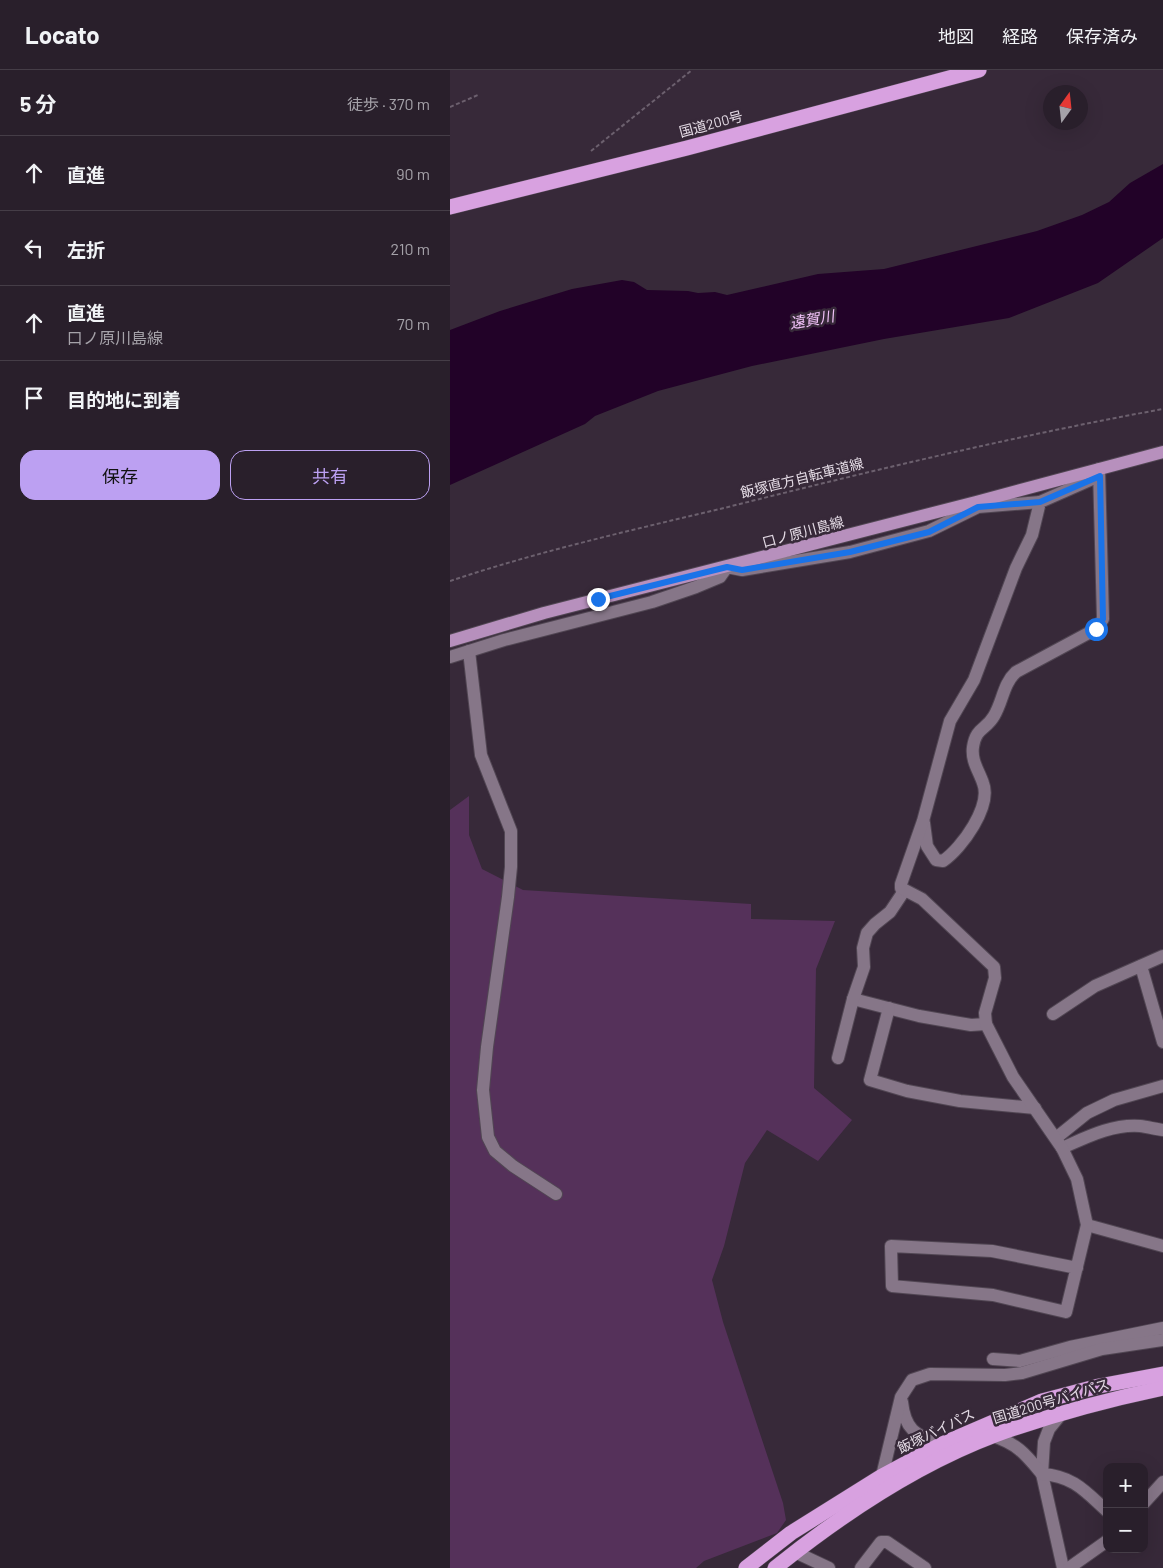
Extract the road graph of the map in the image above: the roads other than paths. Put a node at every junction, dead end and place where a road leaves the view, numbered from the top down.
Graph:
1 (974, 71) edge
2 (450, 207) edge
3 (1163, 452) edge
4 (1099, 472) junction
5 (1040, 502) junction
6 (977, 505) junction
7 (727, 567) junction
8 (450, 641) edge
9 (469, 651) junction
10 (450, 657) edge
11 (924, 820) junction
12 (904, 891) junction
13 (1163, 956) edge
14 (1141, 966) junction
15 (853, 999) junction
16 (889, 1008) junction
17 (1053, 1014) dead end
18 (986, 1024) junction
19 (1163, 1042) edge
20 (838, 1058) dead end
21 (1163, 1086) edge
22 (1035, 1108) junction
23 (1163, 1130) edge
24 (1059, 1143) junction
25 (556, 1194) dead end
26 (1087, 1225) junction
27 (1163, 1246) edge
28 (1077, 1268) junction
29 (1163, 1328) edge
30 (1163, 1340) edge
31 (992, 1359) dead end
32 (1163, 1374) edge
33 (1163, 1388) edge
34 (902, 1397) junction
35 (1062, 1413) junction
36 (993, 1436) junction
37 (940, 1445) junction
38 (1042, 1474) junction
39 (882, 1476) junction
40 (1163, 1482) edge
41 (1148, 1499) edge
42 (1103, 1508) edge
43 (1103, 1543) edge
44 (795, 1552) junction
45 (1065, 1566) edge
46 (746, 1568) edge
47 (775, 1568) edge
48 (829, 1568) edge
49 (861, 1568) edge
50 (925, 1568) edge

1 - 2 highway, 国道200号
3 - 4 main road, 口ノ原川島線
4 - 5 street
4 - 6 main road, 口ノ原川島線
4 - 11 street
5 - 6 street
5 - 11 street
6 - 7 main road, 口ノ原川島線
7 - 8 main road, 口ノ原川島線
7 - 9 street
9 - 10 street
9 - 25 street
11 - 12 street
12 - 15 street
12 - 18 street
13 - 14 street
14 - 17 street
14 - 19 street
15 - 16 street
15 - 20 street
16 - 18 street
16 - 22 street
18 - 22 street
21 - 24 street
22 - 24 street
23 - 24 street
24 - 26 street
26 - 27 street
26 - 28 street
28 - 28 street
29 - 31 street
30 - 34 street
32 - 37 highway, 飯塚バイパス
33 - 35 highway, 国道200号バイパス
34 - 37 street
34 - 39 street
35 - 36 highway, 国道200号バイパス
35 - 38 street
36 - 38 street
36 - 44 highway, 国道200号バイパス
37 - 39 highway, 飯塚バイパス
38 - 42 street
38 - 45 street
39 - 46 highway, 飯塚バイパス
40 - 41 street
43 - 45 street
44 - 47 highway, 国道200号バイパス
44 - 48 street
49 - 50 street

